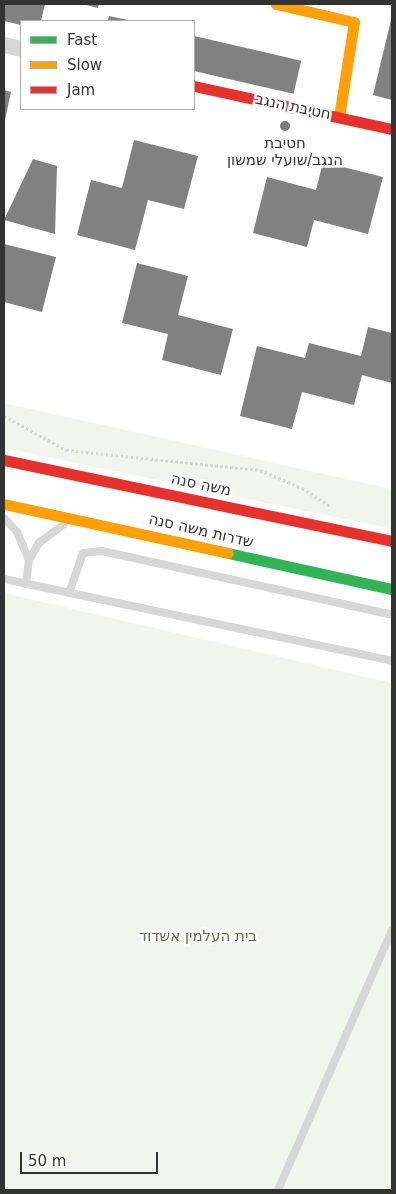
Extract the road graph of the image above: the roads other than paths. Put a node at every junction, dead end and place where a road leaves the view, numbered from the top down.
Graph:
1 (276, 4) edge
2 (4, 45) edge
3 (20, 49) edge
4 (195, 86) edge
5 (338, 117) junction
6 (392, 129) edge
7 (4, 460) edge
8 (4, 504) edge
9 (4, 518) edge
10 (79, 519) junction
11 (392, 540) edge
12 (29, 560) junction
13 (4, 579) edge
14 (26, 584) junction
15 (392, 589) edge
16 (70, 593) junction
17 (392, 615) edge
18 (392, 661) edge
19 (392, 930) edge
20 (278, 1190) edge

1 - 5 main road
2 - 3 street
4 - 5 main road, חטיבת הנגב
5 - 6 main road, חטיבת הנגב
7 - 11 main road, משה סנה
8 - 10 main road, שדרות משה סנה
9 - 12 lane
10 - 12 lane
10 - 15 main road, שדרות משה סנה
12 - 14 lane
13 - 14 lane
14 - 16 lane
16 - 17 lane
16 - 18 lane
19 - 20 lane

